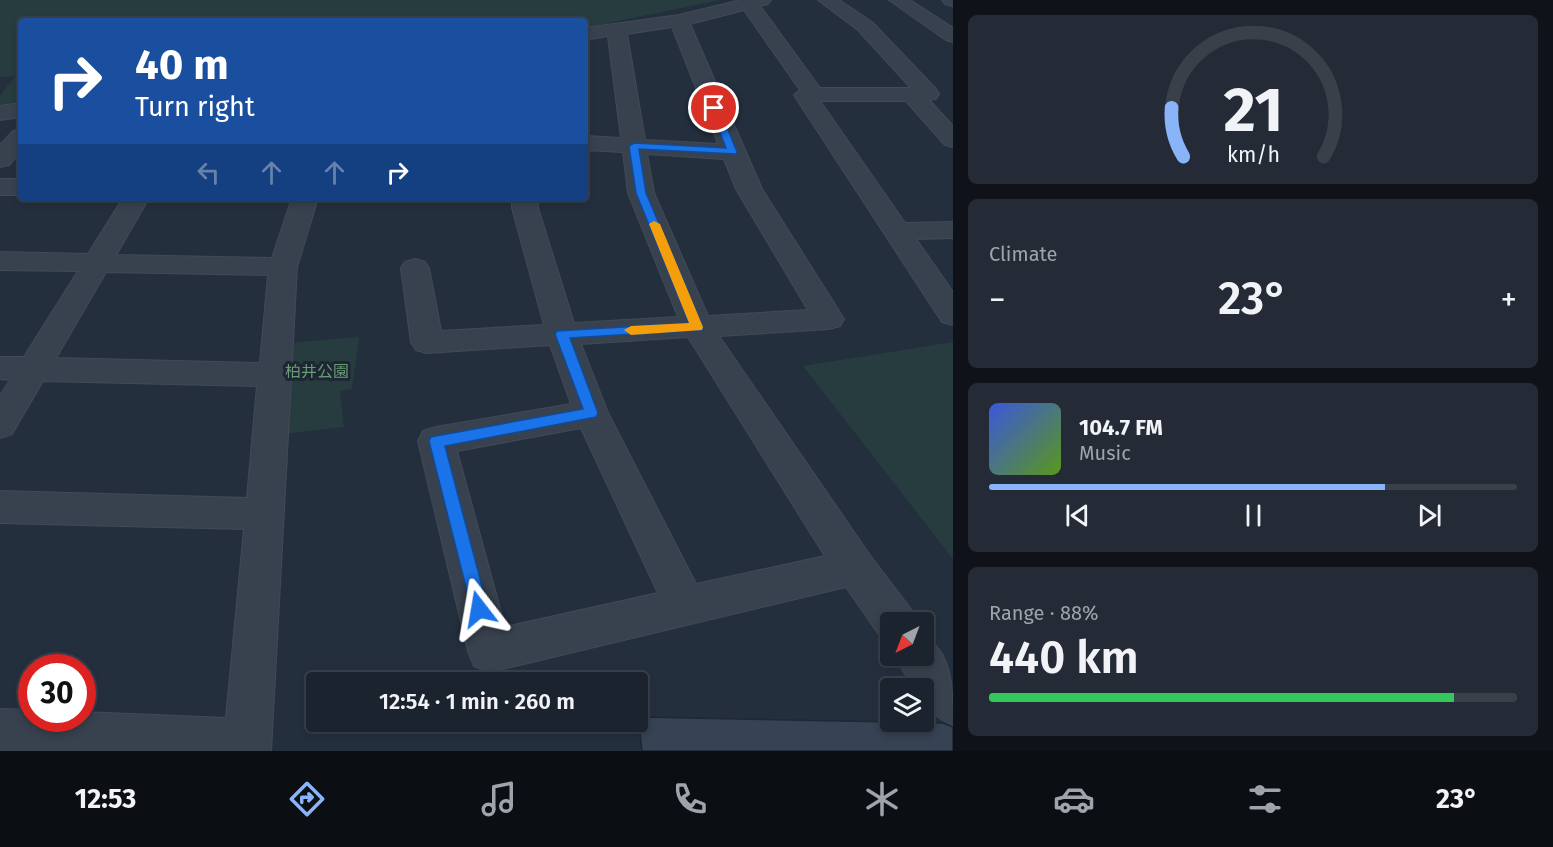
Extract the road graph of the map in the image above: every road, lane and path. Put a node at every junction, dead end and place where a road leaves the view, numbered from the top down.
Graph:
1 (827, 0) edge
2 (898, 0) edge
3 (756, 2) edge
4 (679, 21) junction
5 (617, 30) junction
6 (588, 34) edge
7 (953, 36) edge
8 (912, 94) junction
9 (814, 95) junction
10 (18, 110) edge
11 (0, 113) edge
12 (18, 139) edge
13 (953, 140) edge
14 (588, 143) edge
15 (634, 146) junction
16 (732, 152) junction
17 (0, 160) edge
18 (0, 187) edge
19 (18, 188) edge
20 (134, 201) edge
21 (304, 201) edge
22 (525, 201) edge
23 (953, 230) edge
24 (897, 231) junction
25 (0, 261) edge
26 (97, 262) junction
27 (284, 267) junction
28 (415, 268) dead end
29 (953, 315) edge
30 (697, 327) junction
31 (562, 334) junction
32 (0, 368) edge
33 (34, 369) junction
34 (274, 375) junction
35 (591, 413) junction
36 (0, 424) edge
37 (0, 507) edge
38 (264, 514) junction
39 (855, 567) junction
40 (685, 606) junction
41 (889, 612) edge
42 (926, 666) edge
43 (953, 702) edge
44 (0, 733) edge
45 (62, 743) edge
46 (247, 747) edge

1 - 8 street
2 - 7 street
3 - 4 street
3 - 9 street
4 - 5 street
4 - 16 street
5 - 6 street
5 - 15 street
8 - 9 street
8 - 13 street
9 - 24 street
10 - 11 street
12 - 17 street
14 - 15 street
15 - 16 street
15 - 30 street
16 - 30 street
18 - 19 street
20 - 26 street
21 - 27 street
22 - 31 street
23 - 24 street
24 - 29 street
25 - 26 street
26 - 27 street
26 - 33 street
27 - 34 street
28 - 31 street
30 - 31 street
30 - 39 street
31 - 35 street
32 - 33 street
33 - 34 street
33 - 36 street
34 - 38 street
35 - 40 street
35 - 40 street
37 - 38 street
38 - 46 street
39 - 40 street
39 - 41 street
42 - 43 street
44 - 45 street
45 - 46 street

